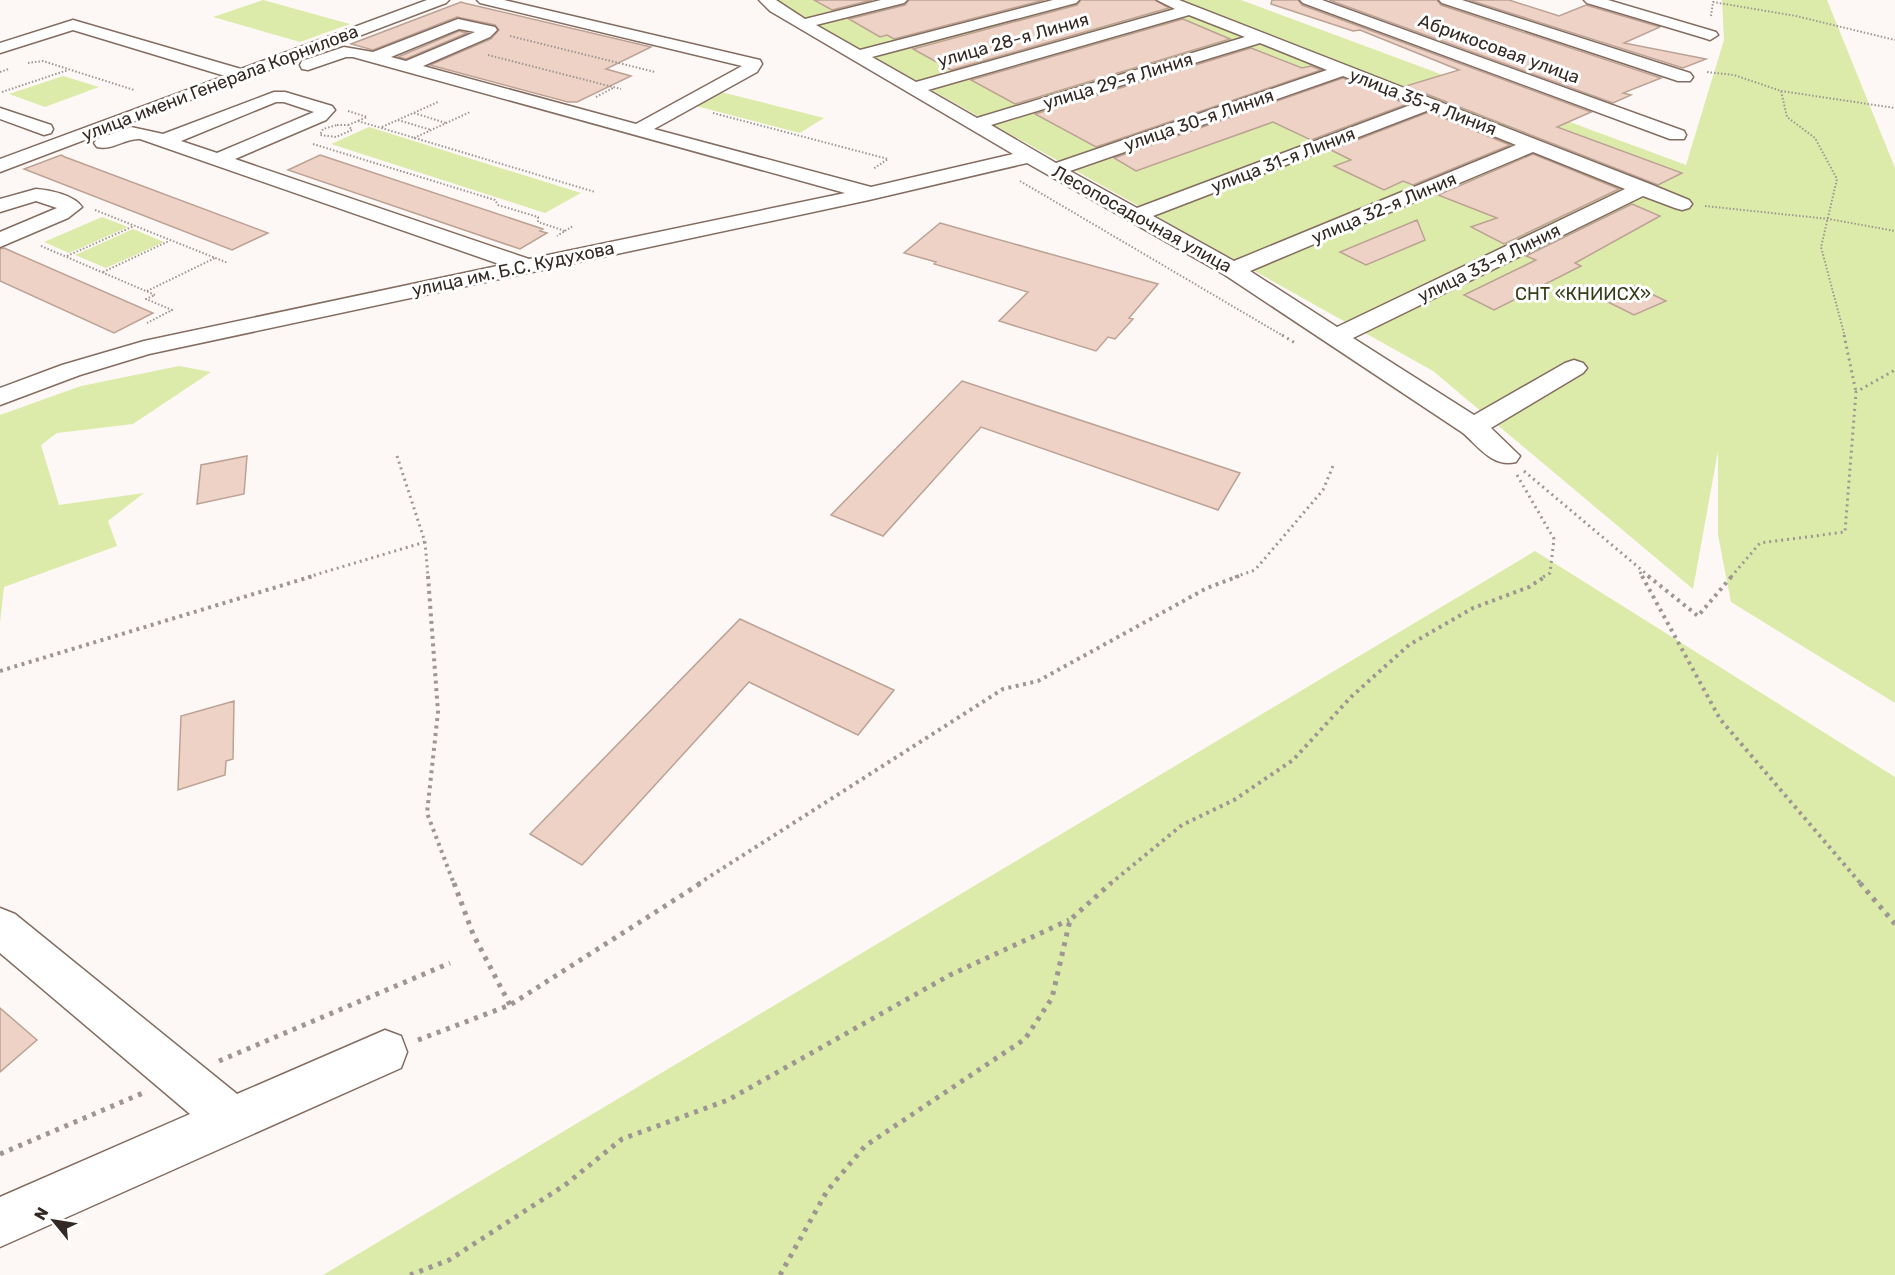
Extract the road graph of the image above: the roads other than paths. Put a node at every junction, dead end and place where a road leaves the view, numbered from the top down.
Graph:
1 (441, 0) edge
2 (485, 0) edge
3 (767, 0) edge
4 (899, 0) edge
5 (1071, 0) edge
6 (1165, 0) edge
7 (1308, 0) edge
8 (1447, 0) edge
9 (1592, 0) edge
10 (1190, 10) junction
11 (802, 24) junction
12 (1710, 35) road end
13 (1260, 38) junction
14 (0, 48) edge
15 (857, 56) junction
16 (390, 62) junction
17 (308, 65) dead end
18 (213, 67) junction
19 (1344, 70) junction
20 (241, 75) junction
21 (1684, 77) road end
22 (182, 79) dead end
23 (915, 88) junction
24 (1429, 104) junction
25 (0, 113) edge
26 (65, 122) dead end
27 (976, 124) junction
28 (0, 128) edge
29 (22, 129) junction
30 (638, 130) junction
31 (1677, 135) dead end
32 (163, 141) junction
33 (1534, 145) junction
34 (86, 150) dead end
35 (1031, 156) junction
36 (217, 160) junction
37 (0, 166) edge
38 (1054, 170) junction
39 (869, 183) junction
40 (1643, 188) junction
41 (1682, 204) road end
42 (0, 206) edge
43 (1137, 215) junction
44 (6, 237) edge
45 (526, 266) junction
46 (1233, 270) junction
47 (1335, 337) junction
48 (1574, 368) dead end
49 (0, 397) edge
50 (1473, 427) junction
51 (1506, 456) road end
52 (0, 927) edge
53 (386, 1052) road end
54 (232, 1120) junction
55 (0, 1222) edge

1 - 20 street, улица имени Генерала Корнилова
2 - 30 street
3 - 11 street, Лесопосадочная улица
4 - 11 street
5 - 15 street
6 - 10 street, улица 35-я Линия
7 - 31 street, Абрикосовая улица
8 - 21 street
9 - 12 street
10 - 13 street, улица 35-я Линия
10 - 23 street, улица 28-я Линия
11 - 15 street, Лесопосадочная улица
13 - 19 street, улица 35-я Линия
13 - 27 street, улица 29-я Линия
14 - 18 street
15 - 23 street, Лесопосадочная улица
16 - 16 street
16 - 17 street
16 - 30 street
18 - 20 street
18 - 22 street
19 - 24 street, улица 35-я Линия
19 - 38 street, улица 30-я Линия
20 - 37 street, улица имени Генерала Корнилова
23 - 27 street, Лесопосадочная улица
24 - 33 street, улица 35-я Линия
24 - 43 street, улица 31-я Линия
25 - 29 street
26 - 29 street
27 - 35 street, Лесопосадочная улица
28 - 29 street
30 - 39 street
32 - 34 street
32 - 36 street
32 - 36 street
33 - 40 street, улица 35-я Линия
33 - 46 street, улица 32-я Линия
35 - 38 street, Лесопосадочная улица
35 - 39 street, улица им. Б.С. Кудухова
36 - 45 street
38 - 43 street, Лесопосадочная улица
39 - 45 street, улица им. Б.С. Кудухова
40 - 41 street, улица 35-я Линия
40 - 47 street, улица 33-я Линия
42 - 44 street
43 - 46 street, Лесопосадочная улица
45 - 49 street, улица им. Б.С. Кудухова
46 - 47 street, Лесопосадочная улица
47 - 50 street, Лесопосадочная улица
48 - 50 street
50 - 51 street, Лесопосадочная улица
52 - 54 street
53 - 54 street
54 - 55 street

